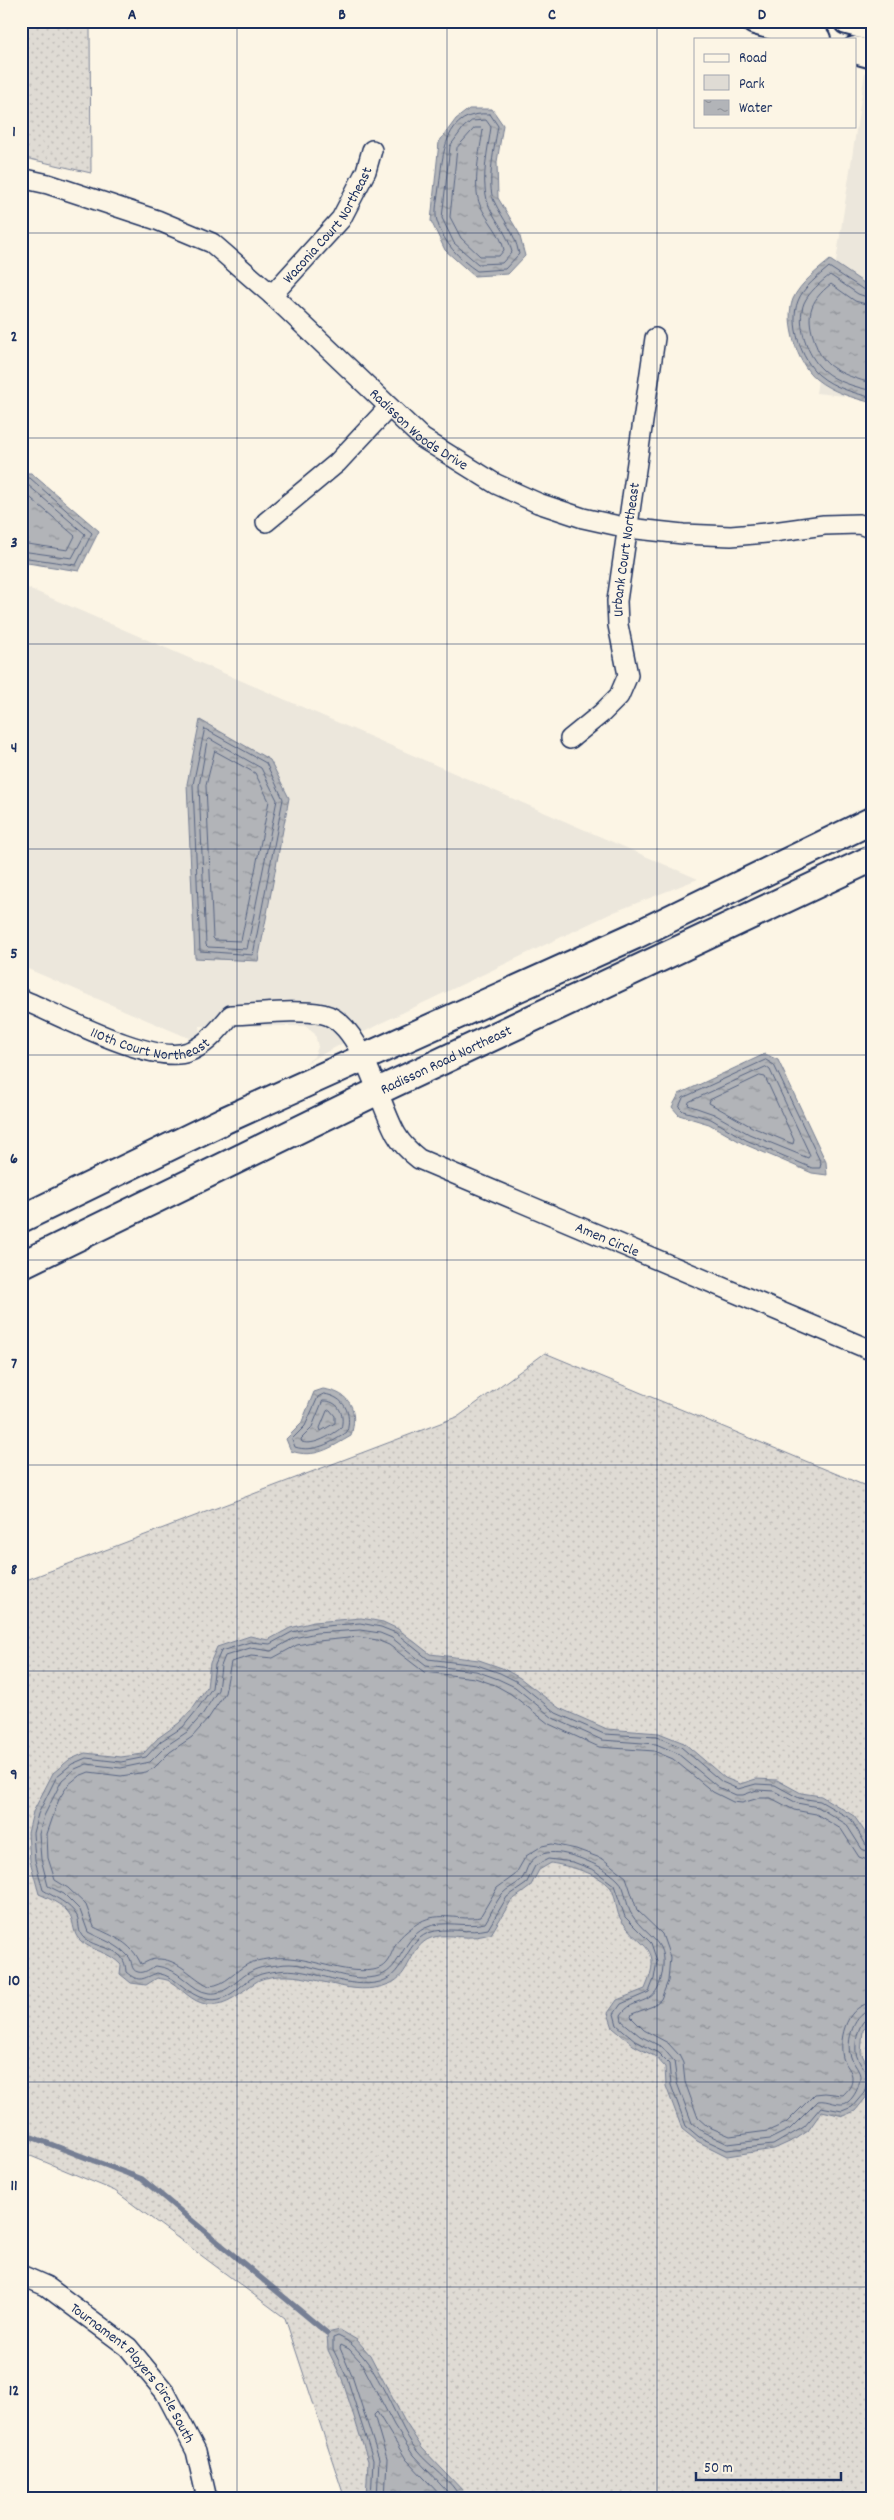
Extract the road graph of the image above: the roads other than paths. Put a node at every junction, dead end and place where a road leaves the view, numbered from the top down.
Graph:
1 (755, 21) edge
2 (847, 21) edge
3 (873, 28) edge
4 (814, 38) edge
5 (856, 50) edge
6 (873, 55) edge
7 (372, 150) dead end
8 (21, 178) edge
9 (272, 295) junction
10 (654, 338) dead end
11 (389, 407) junction
12 (266, 522) dead end
13 (628, 528) junction
14 (873, 529) edge
15 (570, 739) dead end
16 (873, 820) edge
17 (873, 858) edge
18 (21, 999) edge
19 (363, 1059) junction
20 (376, 1092) junction
21 (21, 1219) edge
22 (21, 1265) edge
23 (873, 1351) edge
24 (21, 2275) edge
25 (207, 2499) edge

1 - 4 main road
2 - 3 main road
5 - 6 main road
7 - 9 street, Waconia Court Northeast
8 - 9 street, Radisson Woods Drive
9 - 11 street, Radisson Woods Drive
10 - 13 street, Urbank Court Northeast
11 - 12 street
11 - 13 street, Radisson Woods Drive
13 - 14 street, Radisson Woods Drive
13 - 15 street, Urbank Court Northeast
16 - 19 main road
17 - 20 main road, Radisson Road Northeast
18 - 19 street, 110th Court Northeast
19 - 20 street, 110th Court Northeast
19 - 21 main road
20 - 22 main road, Radisson Road Northeast
20 - 23 street, Amen Circle
24 - 25 street, Tournament Players Circle South

